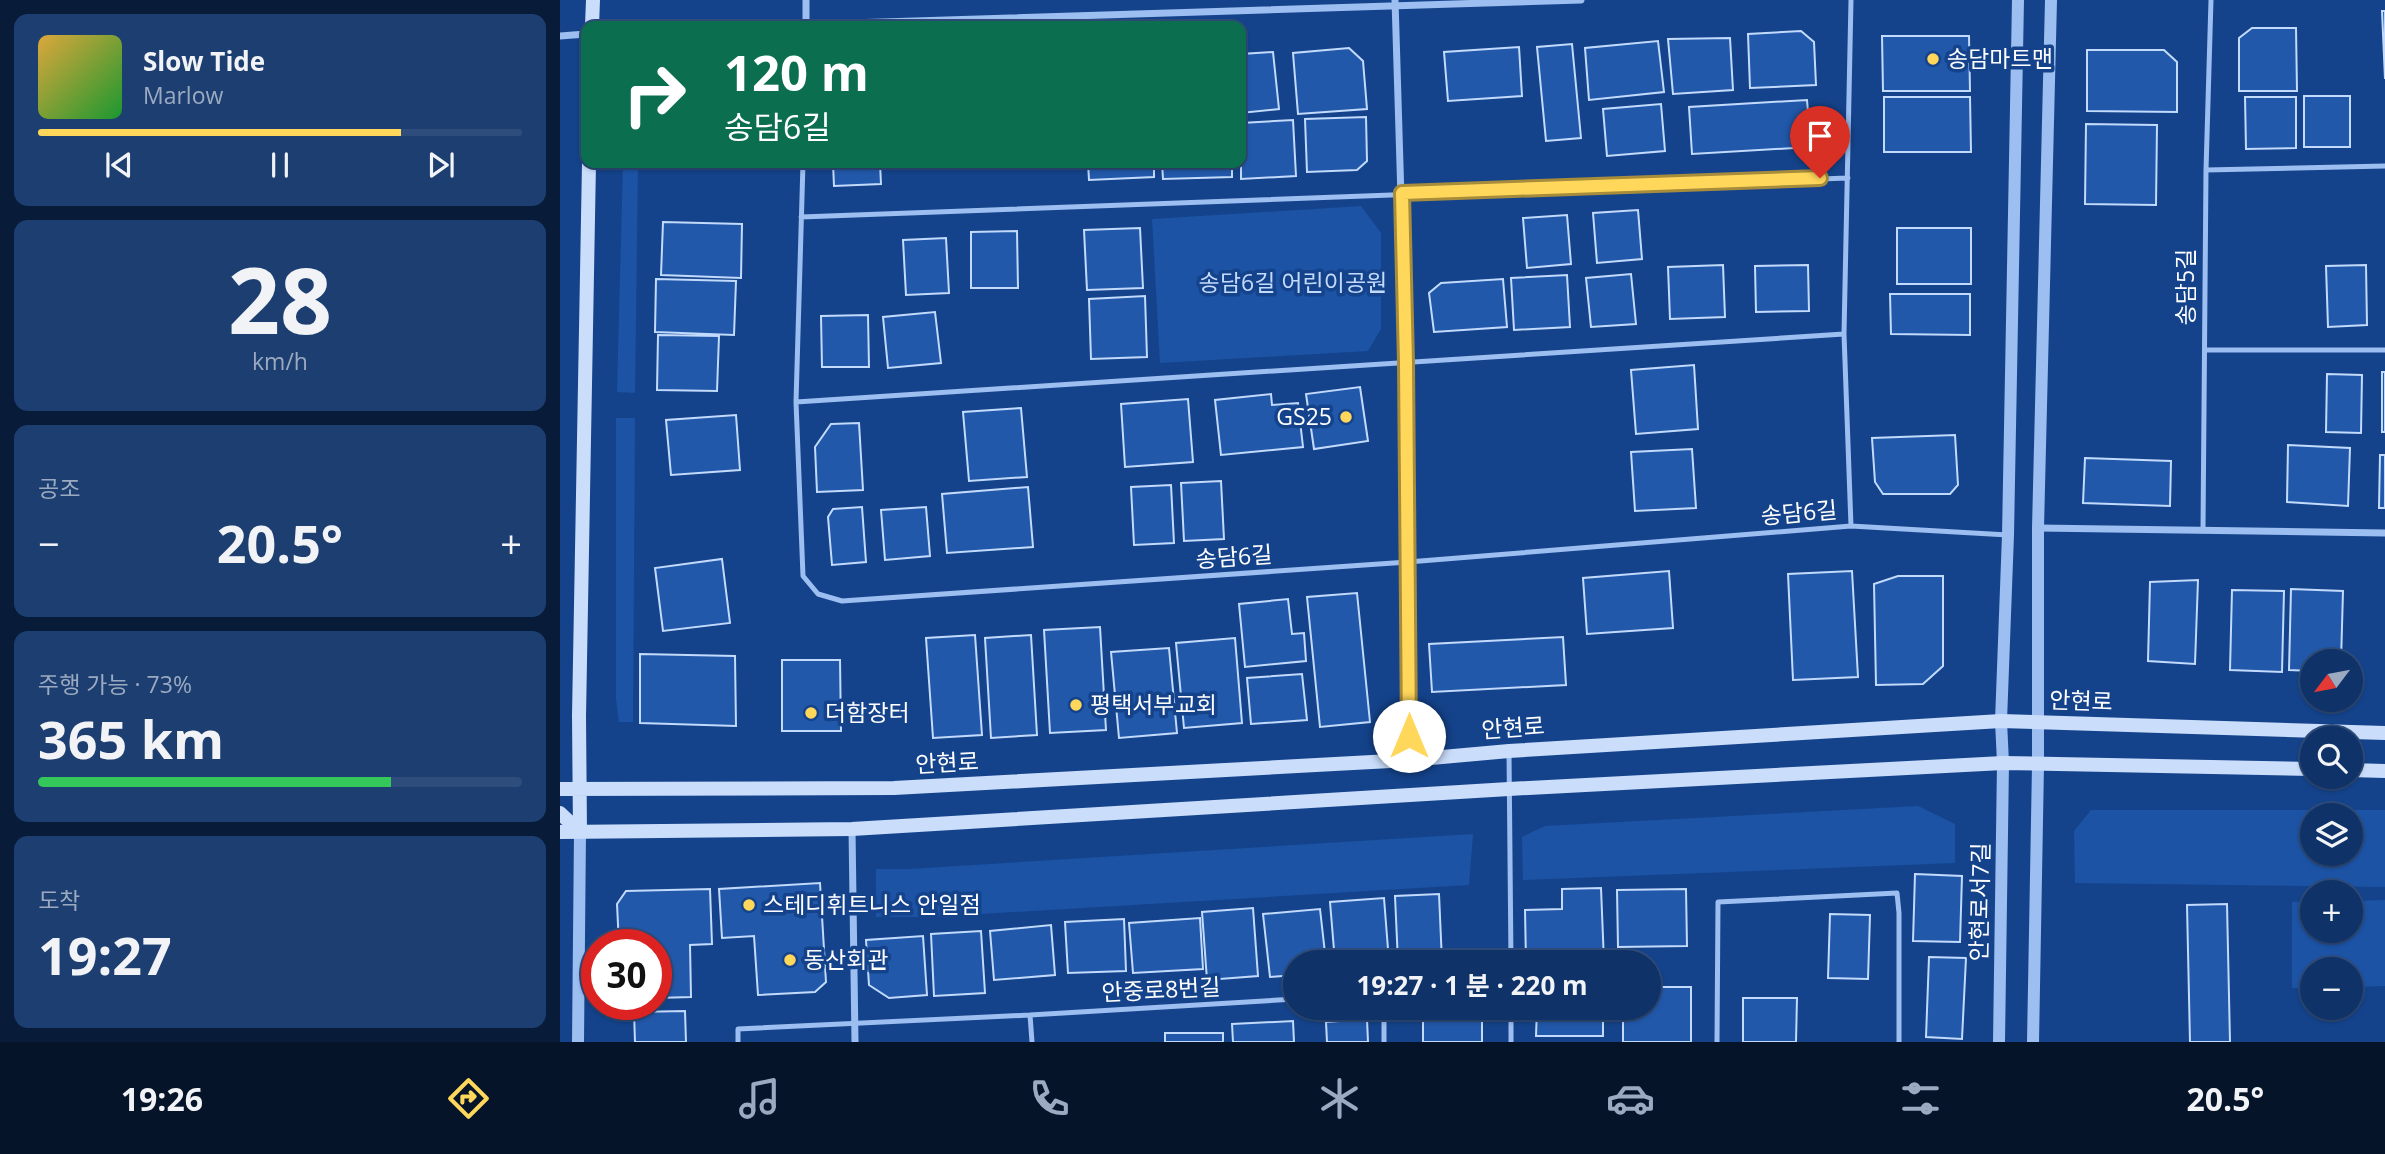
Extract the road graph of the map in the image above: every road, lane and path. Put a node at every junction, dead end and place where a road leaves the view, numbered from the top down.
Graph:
1 (593, 0) edge
2 (806, 0) edge
3 (1581, 0) edge
4 (1851, 0) edge
5 (2018, 0) edge
6 (2051, 0) edge
7 (2211, 0) edge
8 (1395, 4) edge
9 (592, 21) edge
10 (806, 21) edge
11 (918, 21) edge
12 (581, 34) edge
13 (560, 36) edge
14 (2385, 166) edge
15 (589, 168) edge
16 (803, 168) edge
17 (2206, 170) junction
18 (1848, 178) junction
19 (1402, 193) junction
20 (802, 217) junction
21 (1844, 334) junction
22 (2204, 350) junction
23 (2385, 350) edge
24 (1406, 363) junction
25 (796, 402) junction
26 (1850, 526) junction
27 (2038, 528) junction
28 (2203, 531) junction
29 (2385, 533) edge
30 (2008, 535) junction
31 (1408, 562) junction
32 (2001, 721) junction
33 (2037, 723) junction
34 (2385, 733) edge
35 (1509, 751) junction
36 (1409, 760) junction
37 (2003, 763) junction
38 (2038, 765) junction
39 (2300, 769) edge
40 (2363, 770) edge
41 (2385, 771) edge
42 (560, 789) edge
43 (1508, 789) junction
44 (580, 790) junction
45 (560, 813) edge
46 (852, 829) junction
47 (560, 832) edge
48 (580, 832) junction
49 (1511, 950) edge
50 (1283, 1000) edge
51 (1030, 1015) junction
52 (1384, 1020) edge
53 (1511, 1020) edge
54 (855, 1022) junction
55 (578, 1042) edge
56 (738, 1042) edge
57 (855, 1042) edge
58 (1032, 1042) edge
59 (1384, 1042) edge
60 (1511, 1042) edge
61 (1717, 1042) edge
62 (1899, 1042) edge
63 (1999, 1042) edge
64 (2033, 1042) edge

1 - 9 main road
2 - 10 street
3 - 8 street
4 - 18 lane, 송담6길
5 - 30 street, 안현로서7길
6 - 27 street
7 - 17 lane, 송담5길
8 - 11 street
8 - 19 street
12 - 13 street
14 - 17 lane
15 - 44 main road
16 - 20 lane, 송담6길
17 - 22 lane, 송담5길
18 - 19 lane
18 - 21 lane, 송담6길
19 - 20 lane
19 - 24 street
20 - 25 lane, 송담6길
21 - 24 lane
21 - 26 lane, 송담6길
22 - 23 lane, 송담5길
22 - 28 lane
24 - 25 lane
24 - 31 street
25 - 31 lane, 송담6길
26 - 30 lane, 송담6길
26 - 31 lane, 송담6길
27 - 28 street
27 - 33 street
28 - 29 street
30 - 32 street, 안현로서7길
31 - 36 street
32 - 33 main road, 안현로
32 - 35 main road, 안현로
32 - 37 street, 안현로서7길
33 - 34 main road, 안현로
33 - 38 street
35 - 36 main road, 안현로
35 - 43 lane
36 - 44 main road, 안현로
37 - 38 main road
37 - 43 main road
37 - 63 street, 안현로서7길
38 - 39 main road
38 - 64 street
40 - 41 main road
42 - 44 main road, 안현로
43 - 46 main road
43 - 49 lane
44 - 48 main road
45 - 48 main road
46 - 48 main road
46 - 54 street
47 - 48 main road
48 - 55 street
50 - 51 lane, 안중로8번길
51 - 54 lane, 안중로8번길
51 - 58 lane
52 - 59 lane
53 - 60 lane
54 - 56 lane, 안중로8번길
54 - 57 street
61 - 62 lane

